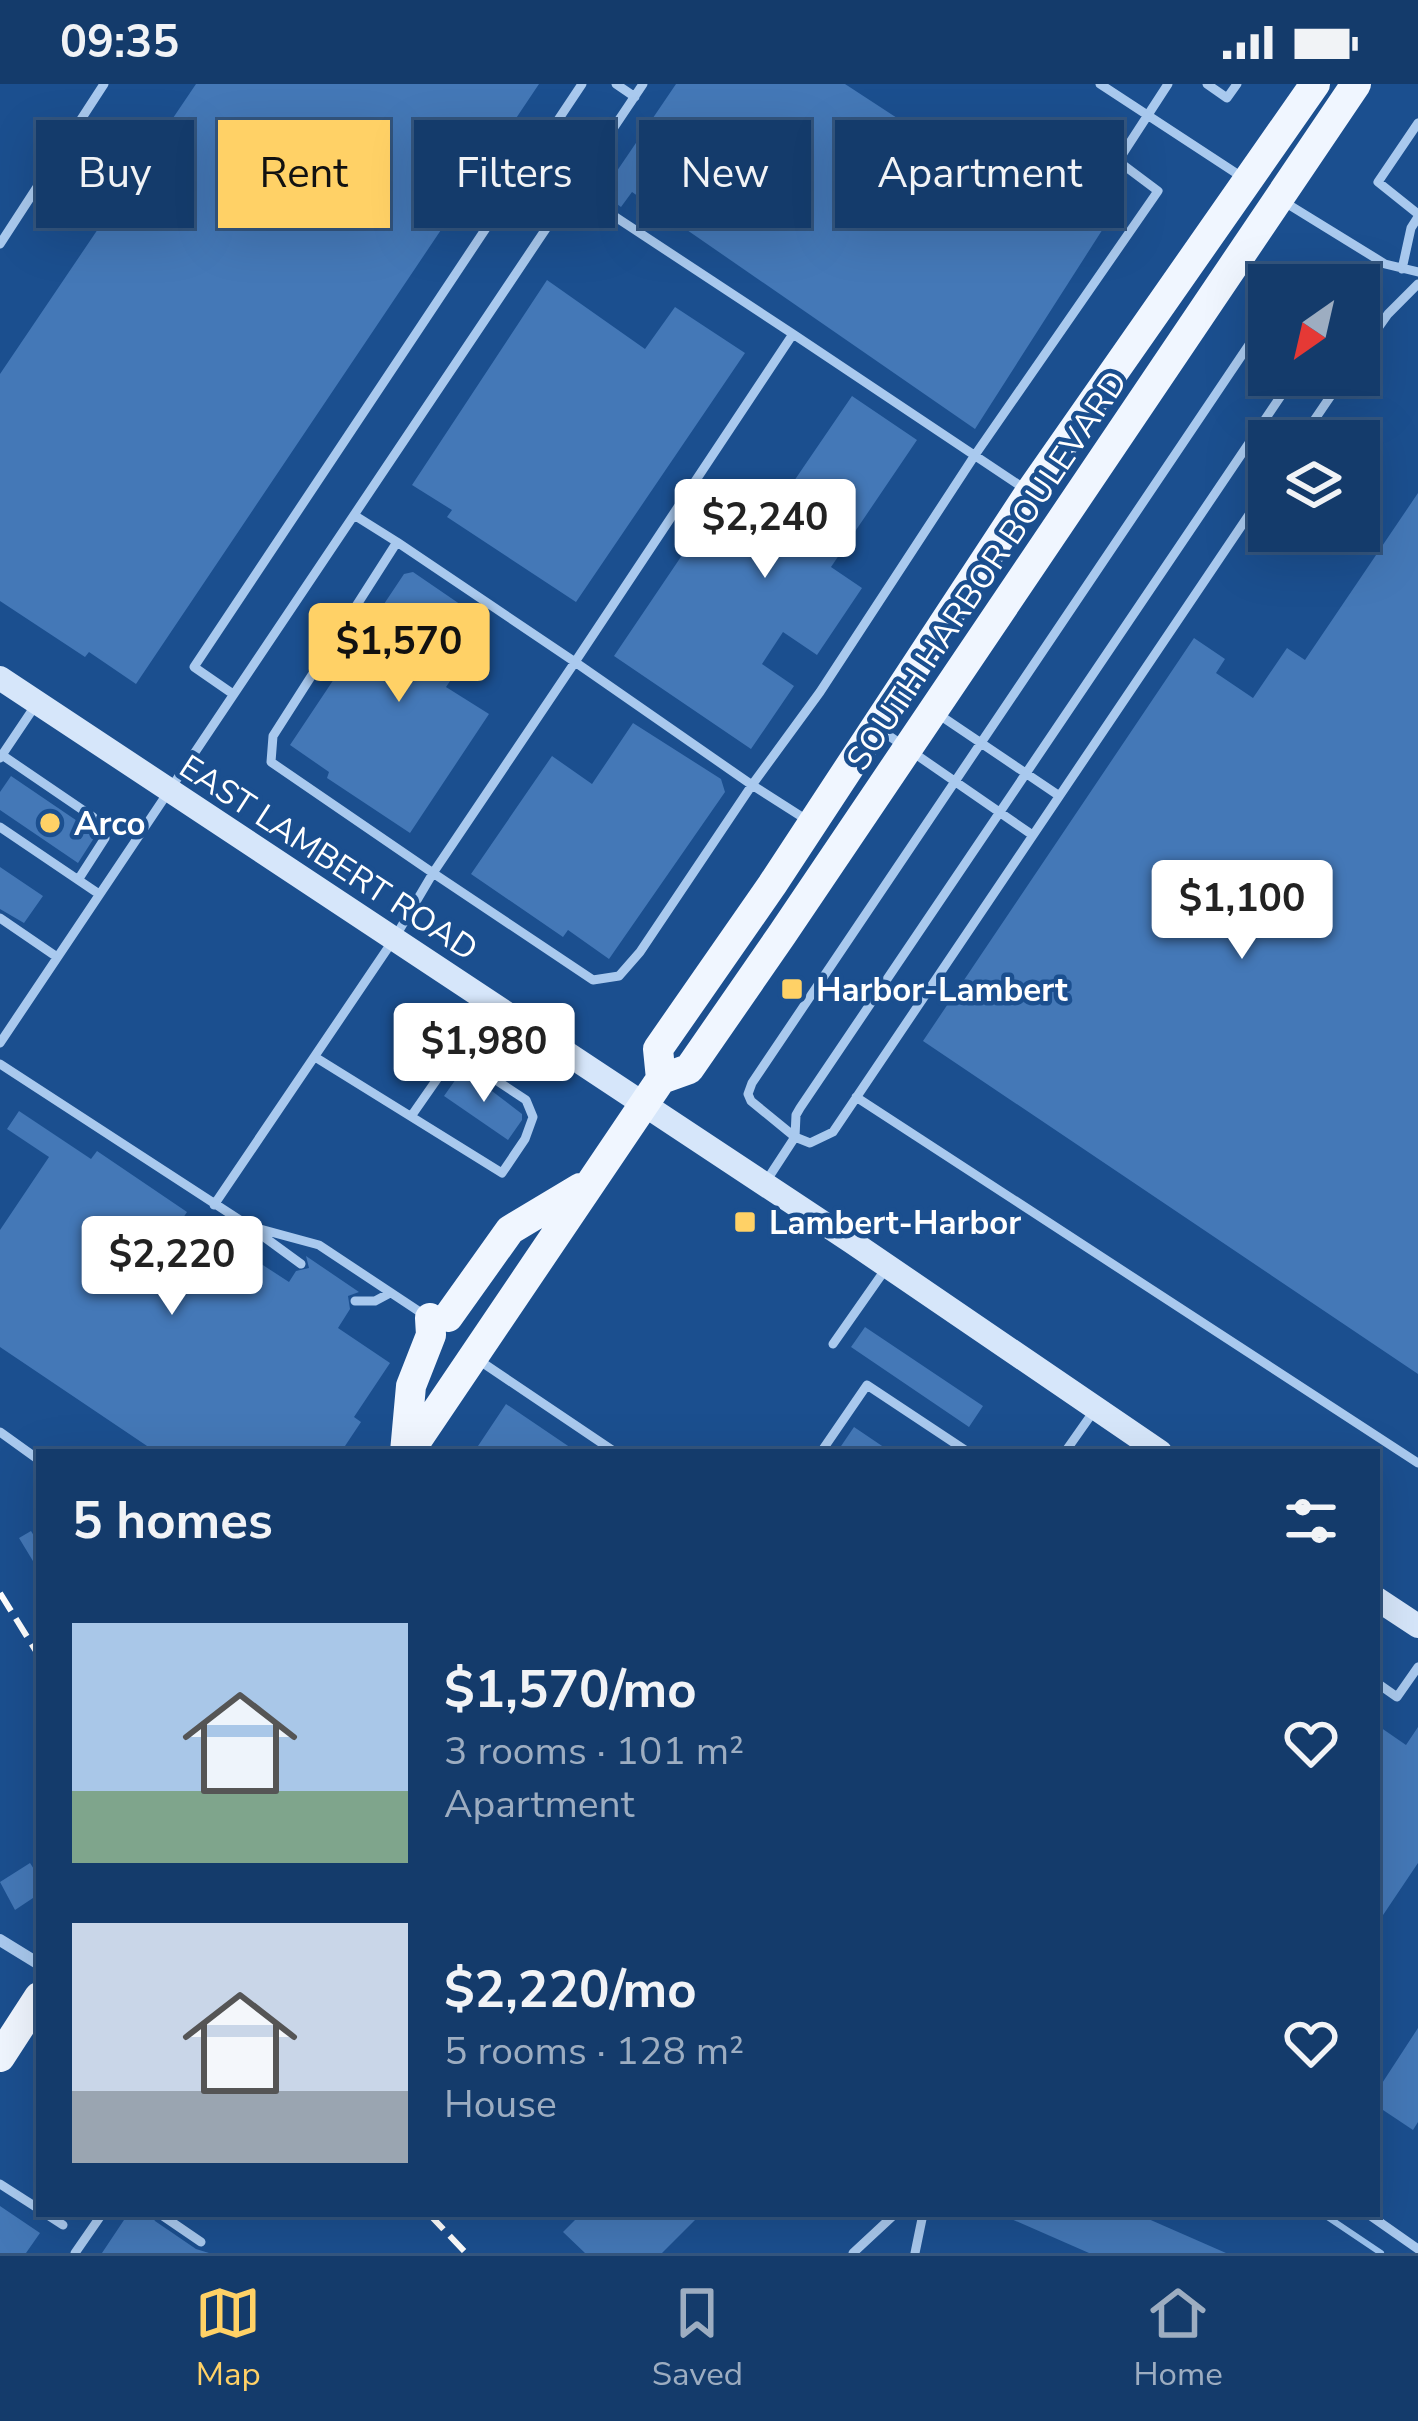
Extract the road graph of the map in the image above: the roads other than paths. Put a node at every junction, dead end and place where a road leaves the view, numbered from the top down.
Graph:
1 (104, 84) edge
2 (582, 84) edge
3 (616, 84) edge
4 (643, 84) edge
5 (1100, 84) edge
6 (1168, 84) edge
7 (1208, 84) edge
8 (1237, 84) edge
9 (1315, 84) edge
10 (1356, 84) edge
11 (635, 97) junction
12 (1147, 116) junction
13 (1418, 123) edge
14 (615, 127) edge
15 (1248, 181) junction
16 (1279, 199) junction
17 (1418, 215) edge
18 (615, 217) edge
19 (547, 228) edge
20 (0, 244) edge
21 (1402, 269) junction
22 (1418, 272) edge
23 (1418, 284) edge
24 (1380, 326) edge
25 (793, 334) junction
26 (1248, 346) edge
27 (1281, 396) edge
28 (975, 455) junction
29 (1030, 492) junction
30 (354, 514) junction
31 (1248, 516) edge
32 (397, 542) junction
33 (574, 662) junction
34 (0, 678) edge
35 (233, 694) junction
36 (37, 703) junction
37 (934, 710) junction
38 (878, 728) junction
39 (980, 744) junction
40 (908, 749) junction
41 (1, 757) edge
42 (1025, 773) junction
43 (955, 783) junction
44 (752, 785) junction
45 (168, 790) junction
46 (1058, 795) junction
47 (999, 812) junction
48 (813, 824) junction
49 (0, 827) edge
50 (1031, 834) junction
51 (433, 873) junction
52 (78, 880) junction
53 (99, 894) junction
54 (0, 918) edge
55 (394, 938) junction
56 (57, 957) junction
57 (0, 1042) edge
58 (315, 1057) junction
59 (0, 1064) edge
60 (652, 1092) junction
61 (856, 1097) junction
62 (412, 1115) junction
63 (795, 1138) junction
64 (591, 1182) junction
65 (765, 1184) junction
66 (214, 1205) junction
67 (249, 1226) junction
68 (301, 1264) dead end
69 (887, 1267) junction
70 (390, 1293) junction
71 (356, 1301) dead end
72 (439, 1318) junction
73 (833, 1344) dead end
74 (473, 1356) junction
75 (1096, 1408) junction
76 (0, 1432) edge
77 (407, 1449) edge
78 (409, 1449) edge
79 (611, 1449) edge
80 (823, 1449) edge
81 (964, 1449) edge
82 (1067, 1449) edge
83 (1156, 1449) edge
84 (36, 1458) edge
85 (1418, 1463) edge
86 (1380, 1601) edge
87 (1418, 1627) edge
88 (1418, 1667) edge
89 (1380, 1685) edge
90 (0, 1940) edge
91 (36, 1962) edge
92 (36, 2002) edge
93 (0, 2057) edge
94 (0, 2184) edge
95 (36, 2208) edge
96 (50, 2217) edge
97 (100, 2217) edge
98 (164, 2217) edge
99 (892, 2217) edge
100 (922, 2217) edge
101 (1372, 2217) edge
102 (62, 2225) dead end
103 (201, 2242) dead end
104 (1418, 2249) edge
105 (75, 2253) edge
106 (854, 2253) edge
107 (915, 2253) edge

1 - 20 lane
2 - 35 lane
3 - 11 lane
4 - 11 lane
5 - 12 lane
6 - 12 lane
7 - 8 lane
9 - 15 main road, SOUTH HARBOR BOULEVARD
10 - 16 main road, SOUTH HARBOR BOULEVARD
11 - 14 lane
12 - 15 lane
12 - 28 lane
13 - 17 lane
15 - 16 lane
15 - 29 main road, SOUTH HARBOR BOULEVARD
16 - 21 lane
16 - 37 main road, SOUTH HARBOR BOULEVARD
17 - 21 lane
18 - 25 lane
19 - 30 lane
21 - 22 lane
23 - 24 lane
25 - 28 lane
25 - 33 lane
26 - 39 lane
27 - 42 lane
28 - 29 lane
28 - 44 lane
29 - 38 main road, SOUTH HARBOR BOULEVARD
30 - 32 lane
30 - 35 lane
31 - 46 lane
32 - 33 lane
32 - 51 lane
33 - 44 lane
33 - 51 lane
34 - 36 main road, EAST LAMBERT ROAD
35 - 45 lane
36 - 41 lane
36 - 45 main road, EAST LAMBERT ROAD
37 - 39 lane
37 - 40 main road, SOUTH HARBOR BOULEVARD
38 - 40 lane
38 - 48 main road, SOUTH HARBOR BOULEVARD
39 - 42 lane
39 - 43 lane
40 - 43 lane
40 - 60 main road, SOUTH HARBOR BOULEVARD
41 - 52 lane
42 - 46 lane
42 - 47 lane
43 - 47 lane
43 - 63 lane
44 - 48 lane
44 - 51 lane
45 - 53 lane
45 - 55 main road, EAST LAMBERT ROAD
46 - 50 lane
47 - 50 lane
47 - 63 lane
48 - 60 main road, SOUTH HARBOR BOULEVARD
49 - 52 lane
50 - 61 lane
51 - 55 lane
52 - 53 lane
53 - 56 lane
54 - 56 lane
55 - 58 lane
55 - 60 main road, EAST LAMBERT ROAD
56 - 57 lane
58 - 62 lane
58 - 66 lane
59 - 66 lane
60 - 64 main road, SOUTH HARBOR BOULEVARD
60 - 65 main road, EAST LAMBERT ROAD
61 - 63 lane
61 - 85 lane
62 - 62 lane
63 - 65 lane
64 - 72 main road
64 - 74 main road, SOUTH HARBOR BOULEVARD
65 - 69 main road, EAST LAMBERT ROAD
66 - 67 lane
67 - 68 lane
67 - 70 lane
69 - 73 lane
69 - 75 main road, EAST LAMBERT ROAD
70 - 71 lane
70 - 72 lane
72 - 77 main road
74 - 78 main road, SOUTH HARBOR BOULEVARD
74 - 79 lane
75 - 82 lane
75 - 83 main road, EAST LAMBERT ROAD
76 - 84 lane
80 - 81 lane
86 - 87 main road
88 - 89 lane
90 - 91 street
92 - 93 main road
94 - 95 lane
96 - 102 lane
97 - 105 lane
98 - 103 lane
99 - 106 lane
100 - 107 lane
101 - 104 lane

